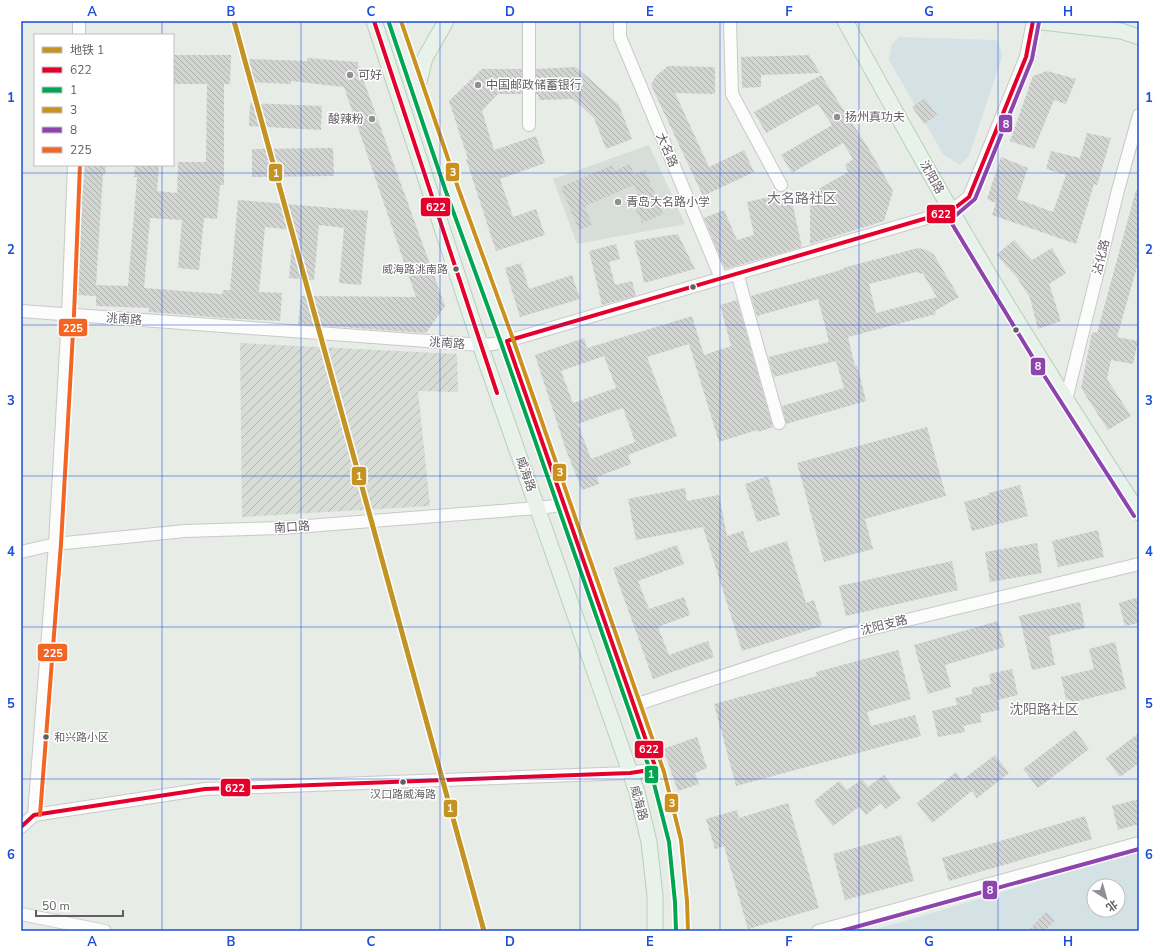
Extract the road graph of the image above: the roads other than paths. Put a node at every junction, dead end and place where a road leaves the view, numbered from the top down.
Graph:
1 (79, 21) edge
2 (374, 21) edge
3 (395, 21) edge
4 (446, 21) edge
5 (529, 21) edge
6 (620, 21) edge
7 (730, 21) edge
8 (844, 21) edge
9 (1033, 21) edge
10 (79, 34) edge
11 (1139, 37) edge
12 (418, 87) junction
13 (1139, 115) edge
14 (529, 125) dead end
15 (74, 166) edge
16 (781, 185) dead end
17 (951, 211) junction
18 (737, 273) junction
19 (721, 278) junction
20 (21, 311) edge
21 (68, 315) junction
22 (507, 341) junction
23 (481, 345) junction
24 (1066, 400) junction
25 (779, 423) dead end
26 (563, 505) junction
27 (538, 508) junction
28 (1139, 513) edge
29 (55, 544) junction
30 (21, 552) edge
31 (1139, 564) edge
32 (635, 705) junction
33 (656, 769) junction
34 (630, 773) junction
35 (34, 814) junction
36 (21, 827) edge
37 (1139, 843) edge
38 (21, 914) edge
39 (105, 931) edge
40 (655, 931) edge
41 (682, 931) edge
42 (818, 931) edge

1 - 10 street
2 - 23 main road, 威海路
3 - 12 main road, 威海路
4 - 12 main road
5 - 14 street
6 - 19 street, 大名路
7 - 16 street
8 - 17 main road, 沈阳路
9 - 11 main road
9 - 17 street, 洮南路
12 - 22 main road, 威海路
13 - 24 street, 沾化路
15 - 21 street
17 - 18 street, 洮南路
17 - 24 main road, 沈阳路
18 - 19 street, 洮南路
18 - 25 street
19 - 22 street, 洮南路
20 - 21 street, 洮南路
21 - 23 street, 洮南路
21 - 29 street
22 - 23 street, 洮南路
22 - 26 main road, 威海路
23 - 27 main road, 威海路
24 - 28 main road, 沈阳路
26 - 27 street, 南口路
26 - 32 main road, 威海路
27 - 29 street, 南口路
27 - 34 main road, 威海路
29 - 30 street, 南口路
29 - 35 street
31 - 32 street, 沈阳支路
32 - 33 main road, 威海路
33 - 34 street
33 - 41 main road, 威海路
34 - 35 street
34 - 40 main road, 威海路
35 - 36 street
37 - 42 street
38 - 39 street

